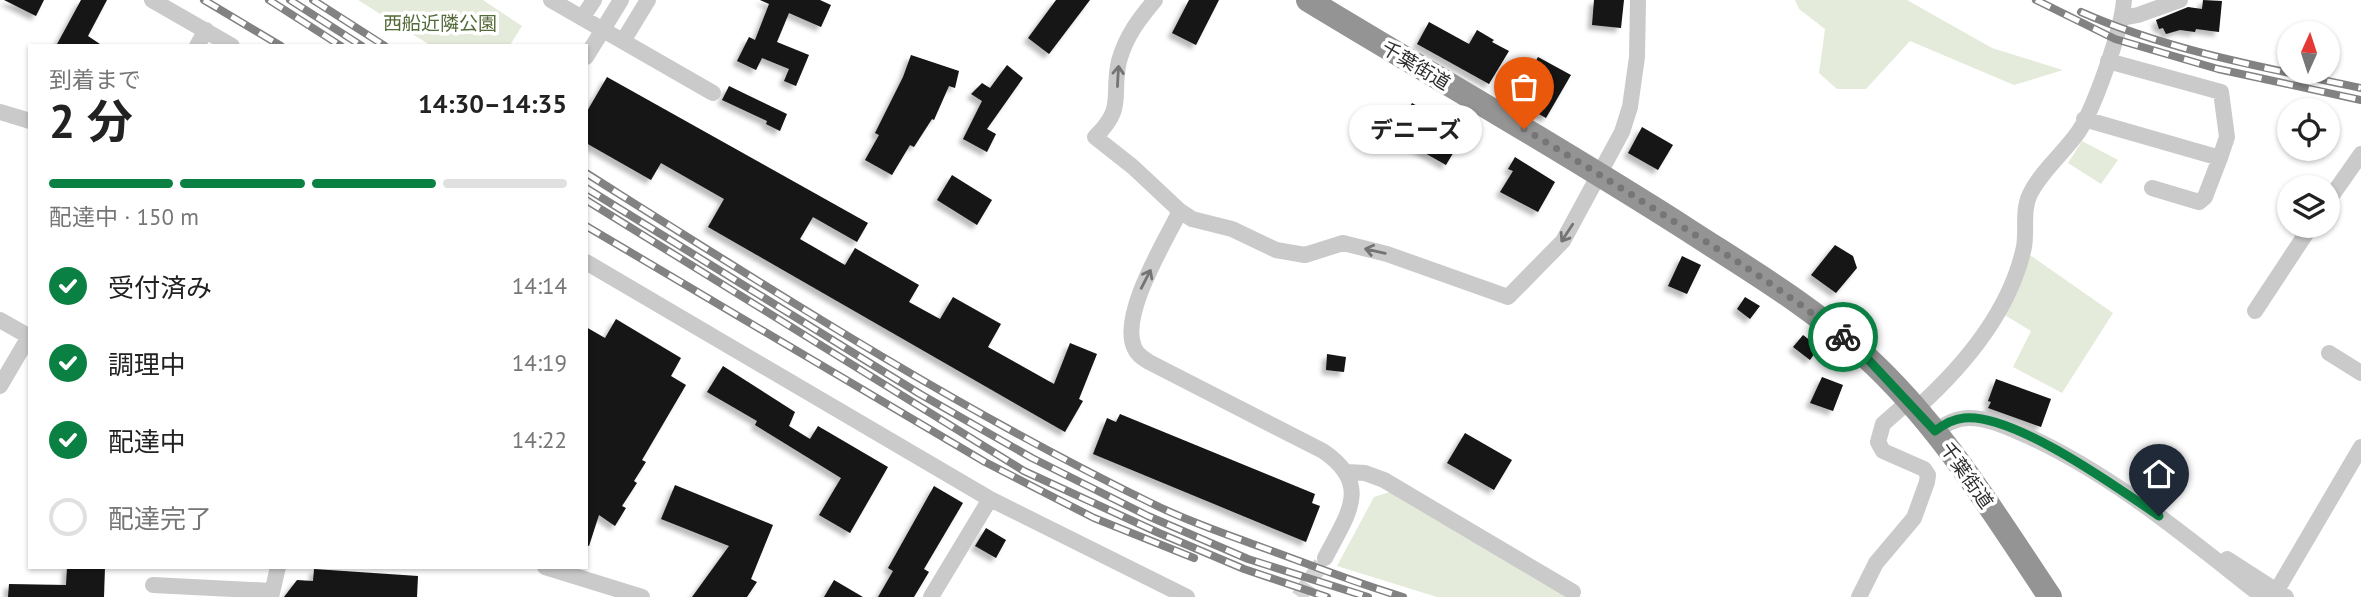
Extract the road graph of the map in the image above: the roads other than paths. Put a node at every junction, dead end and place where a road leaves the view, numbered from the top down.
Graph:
1 (152, 0) edge
2 (551, 0) edge
3 (594, 0) edge
4 (621, 0) edge
5 (648, 0) edge
6 (1155, 0) edge
7 (1308, 0) edge
8 (1638, 0) edge
9 (2124, 0) edge
10 (2180, 0) edge
11 (582, 18) junction
12 (2122, 18) junction
13 (206, 30) junction
14 (623, 41) junction
15 (198, 44) edge
16 (229, 44) edge
17 (588, 54) edge
18 (2108, 61) junction
19 (713, 93) dead end
20 (0, 112) edge
21 (2084, 118) junction
22 (28, 120) edge
23 (2361, 154) edge
24 (2220, 158) junction
25 (1601, 174) junction
26 (2340, 184) edge
27 (2152, 188) dead end
28 (1180, 211) junction
29 (2303, 238) edge
30 (588, 263) edge
31 (2255, 311) dead end
32 (0, 320) edge
33 (28, 335) edge
34 (28, 339) edge
35 (2329, 353) dead end
36 (2361, 373) edge
37 (0, 386) edge
38 (1912, 405) junction
39 (1935, 431) junction
40 (2361, 447) edge
41 (1347, 472) junction
42 (990, 499) junction
43 (2195, 544) junction
44 (1325, 558) tunnel mouth
45 (2218, 561) junction
46 (278, 569) edge
47 (551, 569) edge
48 (153, 585) dead end
49 (1573, 592) dead end
50 (272, 594) edge
51 (1865, 595) edge
52 (2275, 595) edge
53 (642, 597) edge
54 (931, 597) edge
55 (1187, 597) edge
56 (2050, 597) edge
57 (2244, 597) edge

1 - 13 street
2 - 11 street
3 - 11 street
4 - 17 street, bridge
5 - 14 street
28 -> 6 street
7 - 25 highway, 千葉街道
8 - 25 street
9 - 12 street
10 - 12 street
11 - 14 street
12 - 18 street
13 - 15 street
13 - 16 street
14 - 19 street
18 - 21 street
18 - 24 street
20 - 22 street
21 - 24 street
21 - 38 street
23 - 26 street
24 - 27 street
25 -> 28 street
25 - 38 highway, 千葉街道
41 -> 28 street
29 - 31 street
30 - 42 street
32 - 33 street
34 - 37 street
35 - 36 street
38 - 39 highway, 千葉街道
38 - 51 street
39 - 43 street
39 - 56 highway, 千葉街道
40 - 52 street
41 - 44 street
41 - 49 street
42 - 54 street
42 - 55 street
43 - 45 street
43 - 52 street
45 - 52 street
45 - 57 street
46 - 50 street
47 - 53 street
48 - 50 street

